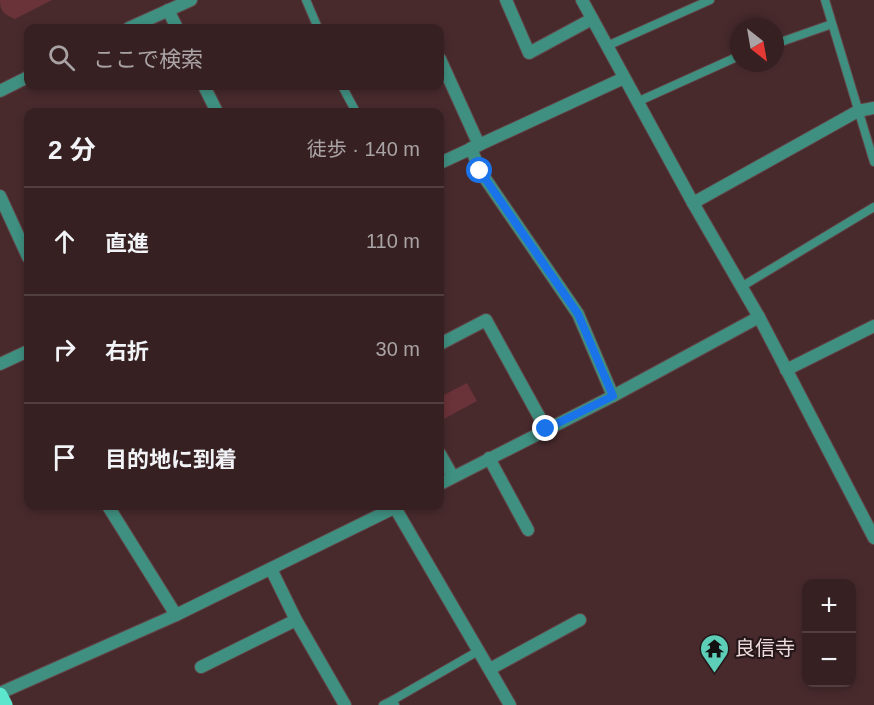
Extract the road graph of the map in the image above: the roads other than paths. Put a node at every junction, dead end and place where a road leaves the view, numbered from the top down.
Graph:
1 (191, 0) edge
2 (306, 0) edge
3 (506, 0) edge
4 (582, 0) edge
5 (710, 0) edge
6 (825, 0) edge
7 (168, 10) junction
8 (592, 19) junction
9 (138, 24) edge
10 (175, 24) edge
11 (316, 24) edge
12 (832, 24) junction
13 (784, 41) edge
14 (607, 46) junction
15 (730, 60) edge
16 (444, 69) edge
17 (624, 78) junction
18 (24, 79) edge
19 (0, 90) edge
20 (206, 90) edge
21 (344, 90) edge
22 (637, 102) junction
23 (215, 108) edge
24 (354, 108) edge
25 (874, 108) edge
26 (858, 111) junction
27 (475, 147) junction
28 (444, 161) edge
29 (874, 162) edge
30 (0, 196) edge
31 (693, 203) junction
32 (874, 207) edge
33 (24, 248) edge
34 (741, 287) junction
35 (759, 317) junction
36 (874, 326) edge
37 (444, 342) edge
38 (24, 353) edge
39 (0, 364) edge
40 (786, 370) junction
41 (613, 396) junction
42 (546, 429) junction
43 (489, 458) junction
44 (444, 461) edge
45 (453, 477) junction
46 (444, 482) edge
47 (111, 510) edge
48 (387, 510) edge
49 (397, 510) edge
50 (528, 530) dead end
51 (874, 538) edge
52 (271, 569) junction
53 (177, 615) junction
54 (296, 620) junction
55 (580, 620) dead end
56 (480, 650) junction
57 (201, 667) dead end
58 (490, 669) junction
59 (0, 694) edge
60 (394, 702) edge
61 (5, 705) edge
62 (345, 705) edge
63 (383, 705) edge
64 (510, 705) edge

1 - 7 street
2 - 11 lane
3 - 8 street
4 - 8 street
5 - 14 lane
6 - 12 lane
7 - 9 street
7 - 10 street
8 - 14 street
12 - 13 lane
12 - 26 lane
14 - 17 street
15 - 22 lane
16 - 27 street
17 - 22 street
17 - 27 street
18 - 19 street
20 - 23 street
21 - 24 lane
22 - 31 street
25 - 26 street
26 - 29 lane
26 - 31 street
27 - 28 street
27 - 41 street
30 - 33 street
31 - 34 street
32 - 34 lane
34 - 35 street
35 - 40 street
35 - 41 street
36 - 40 street
37 - 42 street
38 - 39 street
40 - 51 street
41 - 42 street
42 - 43 street
43 - 45 street
43 - 50 street
44 - 45 street
45 - 46 street
47 - 53 street
48 - 52 street
49 - 56 street
52 - 53 street
52 - 54 street
53 - 59 street
54 - 57 street
54 - 62 street
55 - 58 street
56 - 58 street
56 - 60 lane
58 - 64 street
59 - 61 main road
60 - 63 lane

